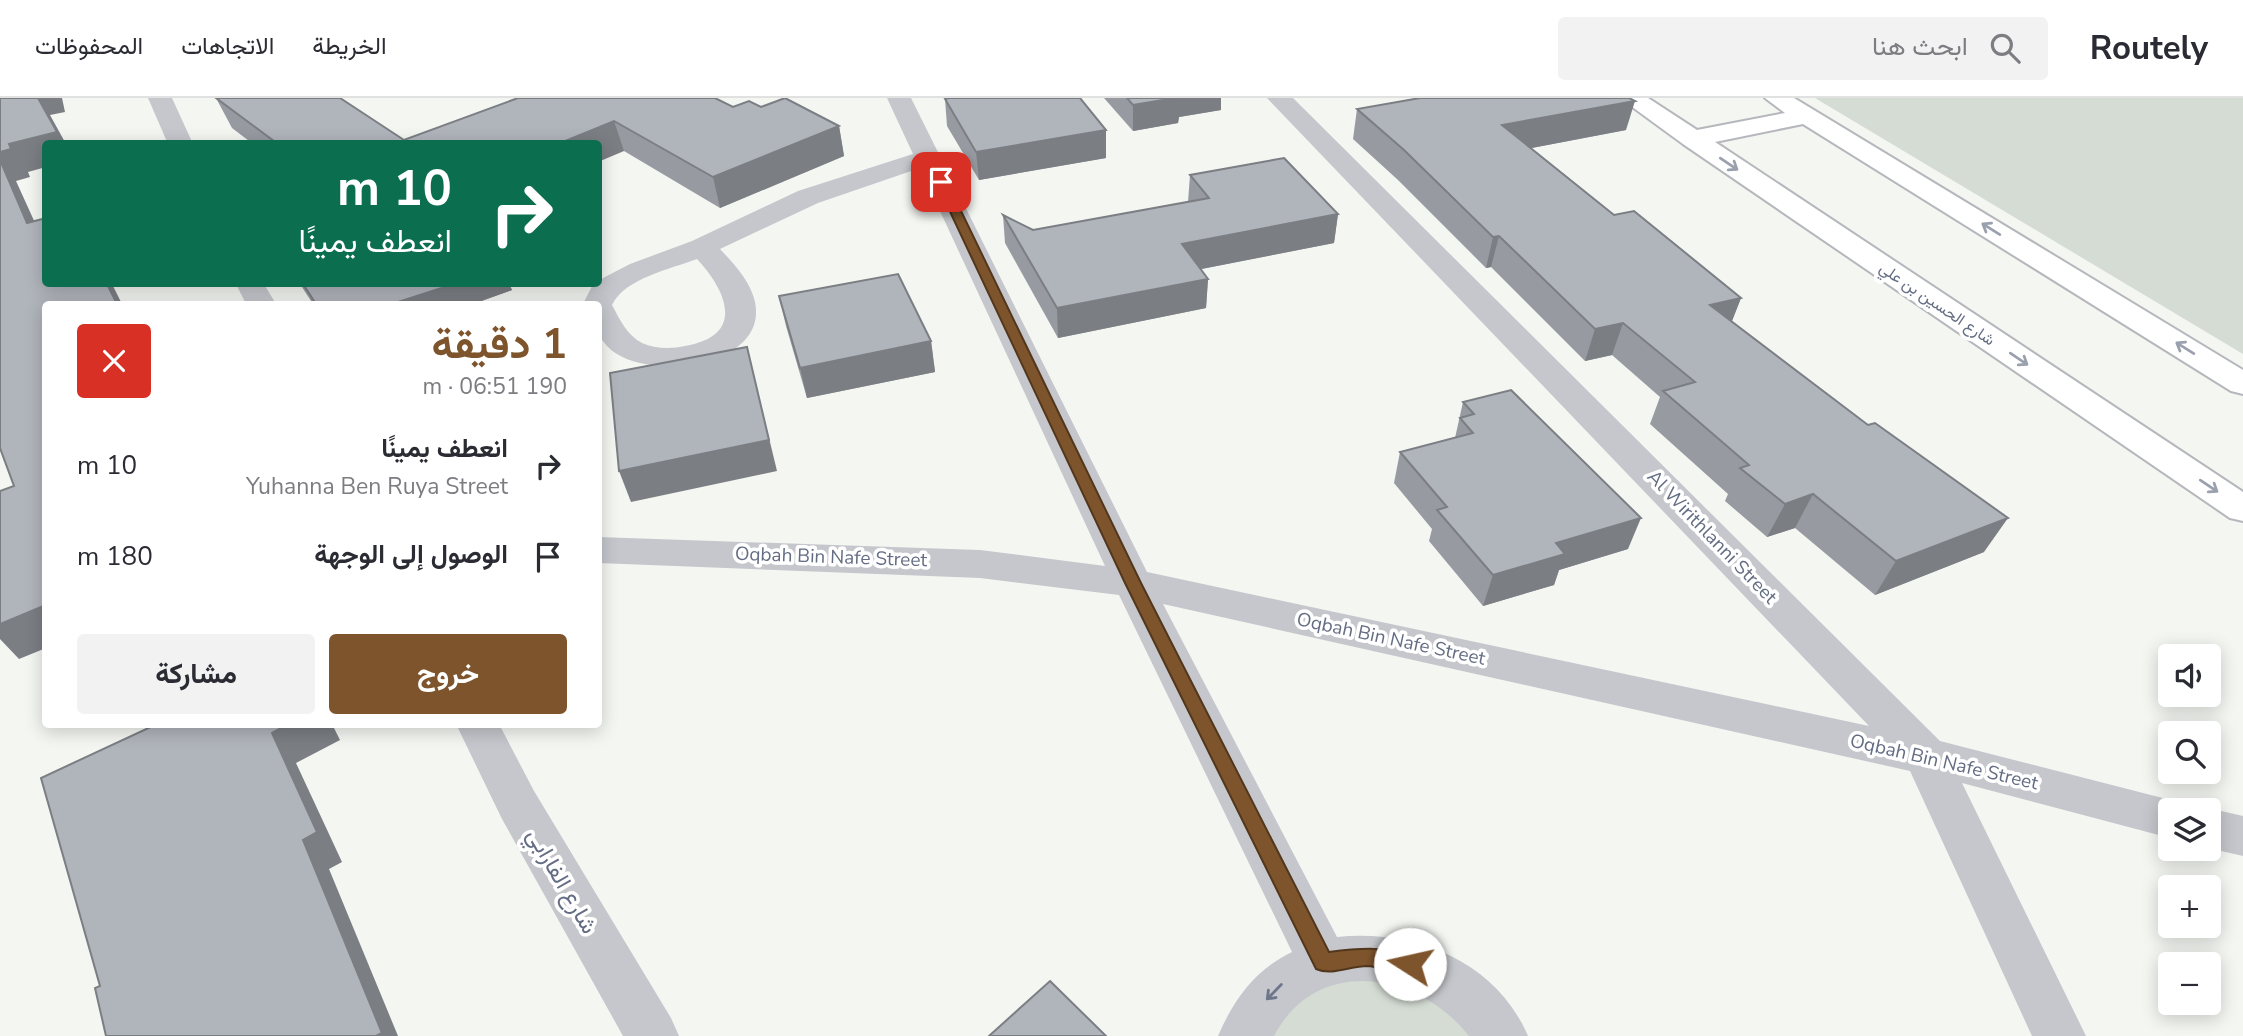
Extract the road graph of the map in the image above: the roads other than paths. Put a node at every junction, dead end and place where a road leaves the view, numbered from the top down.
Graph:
1 (160, 98) edge
2 (900, 98) edge
3 (1279, 98) edge
4 (1632, 98) edge
5 (1777, 98) edge
6 (1807, 116) junction
7 (1692, 139) junction
8 (179, 140) edge
9 (929, 157) junction
10 (702, 247) junction
11 (600, 301) edge
12 (602, 315) edge
13 (2243, 384) edge
14 (2243, 509) edge
15 (602, 550) edge
16 (1133, 583) junction
17 (479, 728) edge
18 (1926, 756) junction
19 (2158, 815) edge
20 (2221, 831) edge
21 (2243, 836) edge
22 (1323, 962) junction
23 (652, 1036) edge
24 (1245, 1036) edge
25 (1502, 1036) edge
26 (2059, 1036) edge

1 - 8 street
2 - 9 street
3 - 18 street, Al Wirithlanni Street
4 - 7 highway, شارع الحسين بن علي
5 - 6 highway
6 - 7 highway
13 -> 6 highway
7 -> 14 highway, شارع الحسين بن علي
9 - 10 street
9 - 16 street
10 - 11 street
10 - 12 street
15 - 16 street, Oqbah Bin Nafe Street
16 - 18 street, Oqbah Bin Nafe Street
16 - 22 street
17 - 23 street, شارع الفارابي
18 - 19 street, Oqbah Bin Nafe Street
18 - 26 street, Al Wirithlanni Street
20 - 21 street
22 -> 24 street
22 - 25 street

